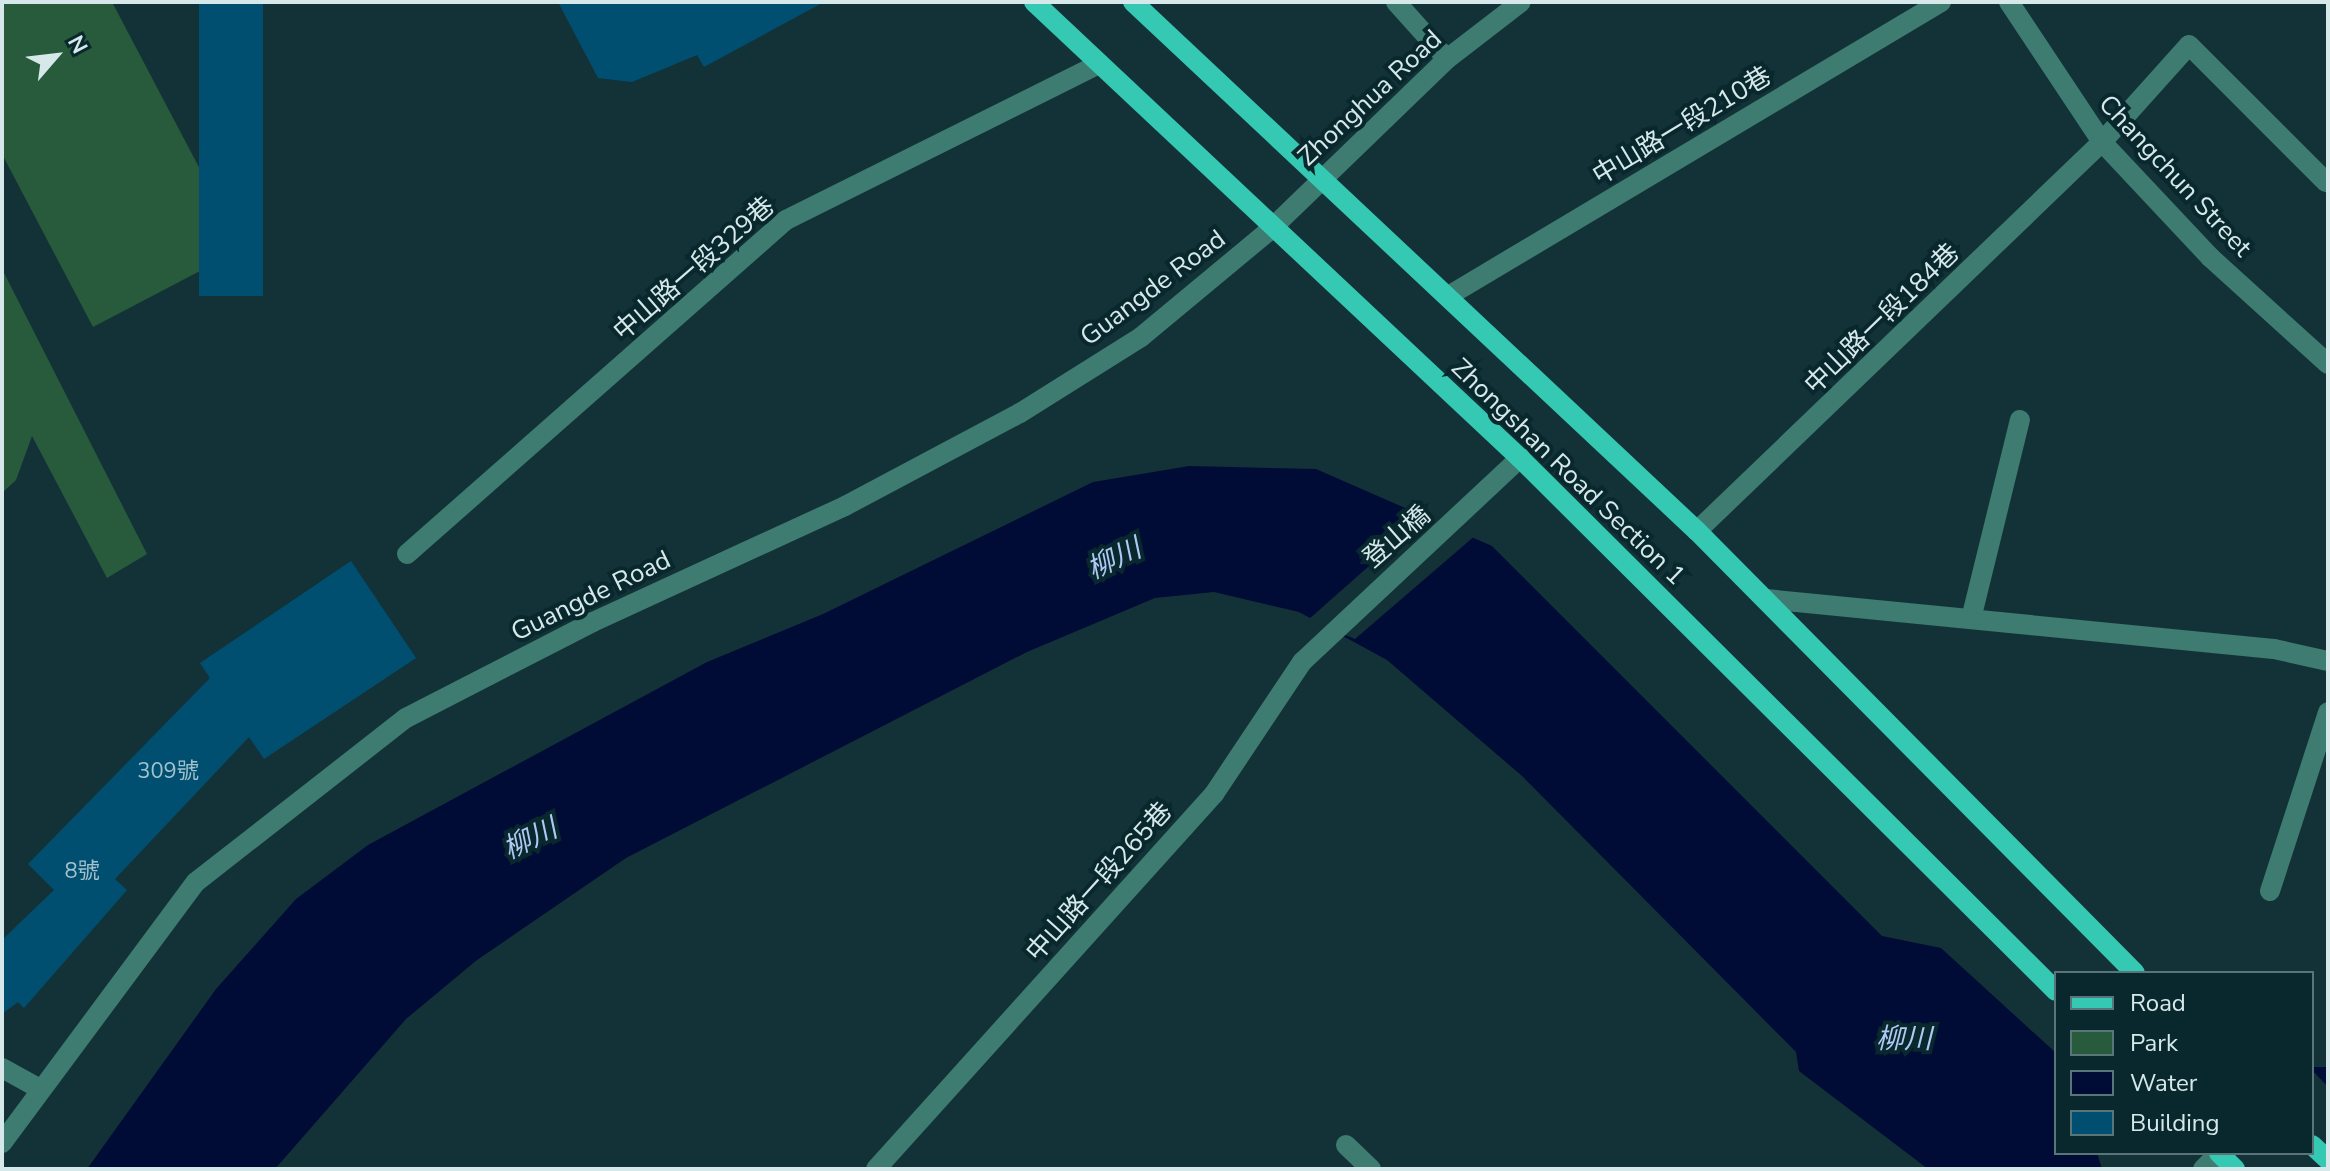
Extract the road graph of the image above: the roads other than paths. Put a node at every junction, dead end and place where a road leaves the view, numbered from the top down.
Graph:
1 (1034, 2) edge
2 (1133, 2) edge
3 (1396, 2) edge
4 (1521, 2) edge
5 (1941, 2) edge
6 (2009, 2) edge
7 (1447, 59) junction
8 (1099, 64) junction
9 (2102, 142) junction
10 (1318, 181) junction
11 (2326, 182) edge
12 (1295, 205) joint
13 (1271, 229) junction
14 (1450, 295) junction
15 (2328, 364) edge
16 (2020, 420) dead end
17 (1520, 458) junction
18 (1697, 531) junction
19 (407, 554) dead end
20 (1766, 599) junction
21 (1346, 617) joint
22 (1971, 619) junction
23 (2328, 661) edge
24 (2328, 712) edge
25 (2270, 891) dead end
26 (2133, 971) edge
27 (2054, 989) edge
28 (2, 1068) edge
29 (40, 1089) junction
30 (2, 1143) edge
31 (1346, 1145) dead end
32 (876, 1169) edge
33 (1371, 1169) edge

1 - 8 main road, Zhongshan Road Section 1
2 - 10 main road, Zhongshan Road Section 1
3 - 7 street
4 - 7 street, Zhonghua Road
5 - 14 street, 中山路一段210巷
6 - 9 street, Changchun Street
7 - 10 street, Zhonghua Road
8 - 13 main road, Zhongshan Road Section 1
8 - 19 street, 中山路一段329巷
9 - 11 street, 中山路一段184巷
9 - 15 street, Changchun Street
9 - 18 street, 中山路一段184巷
10 - 12 street, Zhonghua Road
10 - 14 main road, Zhongshan Road Section 1
12 - 13 street, Guangde Road
13 - 17 main road, Zhongshan Road Section 1
13 - 29 street, Guangde Road
14 - 18 main road, Zhongshan Road Section 1
16 - 22 street
17 - 21 street, 登山橋
17 - 27 main road, Zhongshan Road Section 1
18 - 20 main road, Zhongshan Road Section 1
20 - 22 street
20 - 26 main road, Zhongshan Road Section 1
21 - 32 street, 中山路一段265巷
22 - 23 street
24 - 25 street
28 - 29 street
29 - 30 street, Guangde Road
31 - 33 street

